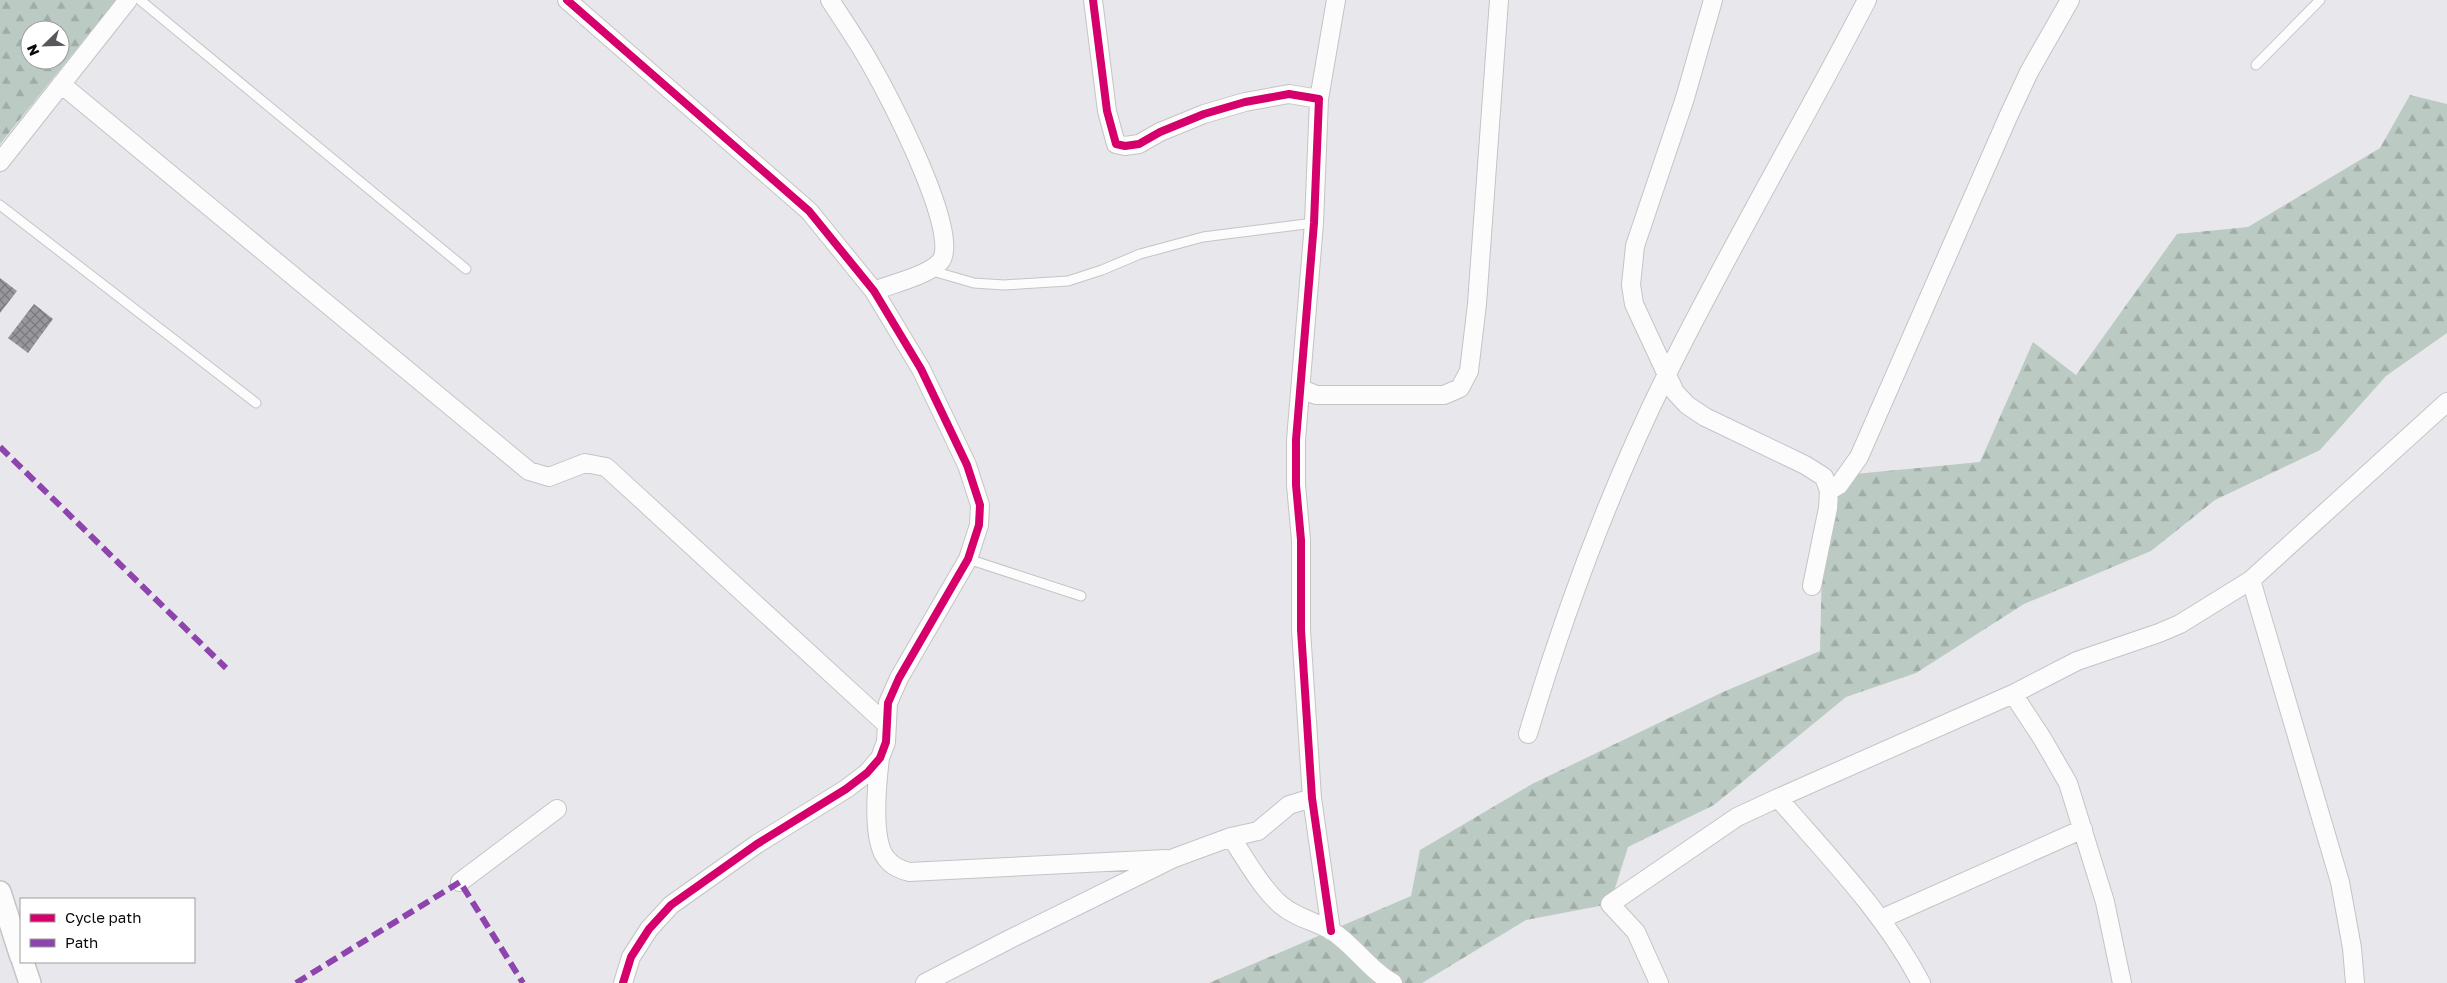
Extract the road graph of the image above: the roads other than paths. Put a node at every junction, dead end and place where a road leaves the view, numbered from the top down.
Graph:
1 (128, 0) edge
2 (140, 0) edge
3 (567, 0) edge
4 (830, 0) edge
5 (1093, 0) edge
6 (1336, 0) edge
7 (1499, 0) edge
8 (1713, 0) edge
9 (1867, 0) edge
10 (2070, 0) edge
11 (2320, 0) edge
12 (2256, 65) dead end
13 (61, 84) junction
14 (1319, 99) junction
15 (0, 162) edge
16 (0, 205) edge
17 (1314, 223) junction
18 (466, 269) dead end
19 (928, 270) junction
20 (874, 291) junction
21 (1667, 375) junction
22 (1302, 389) junction
23 (2447, 402) edge
24 (256, 403) dead end
25 (1829, 491) junction
26 (968, 559) junction
27 (2251, 580) junction
28 (1812, 586) dead end
29 (1081, 596) dead end
30 (2013, 694) junction
31 (885, 723) junction
32 (1528, 734) dead end
33 (880, 758) junction
34 (1312, 798) junction
35 (1778, 798) junction
36 (557, 809) dead end
37 (2083, 829) junction
38 (1232, 836) junction
39 (1174, 858) junction
40 (460, 882) dead end
41 (0, 892) edge
42 (1881, 919) junction
43 (1331, 931) junction
44 (20, 954) edge
45 (23, 963) edge
46 (30, 983) edge
47 (623, 983) edge
48 (925, 983) edge
49 (1393, 983) edge
50 (1659, 983) edge
51 (1921, 983) edge
52 (2122, 983) edge
53 (2355, 983) edge

1 - 13 street
2 - 18 lane
3 - 20 street
4 - 19 street
5 - 14 street
6 - 14 street
7 - 22 street
8 - 21 street
9 - 21 street
10 - 25 street
11 - 12 lane
13 - 15 street
13 - 31 street
14 - 17 street
16 - 24 lane
17 - 19 lane
17 - 22 street
19 - 20 street
20 - 26 street
21 - 25 street
21 - 32 street
22 - 34 street
23 - 27 street
25 - 28 street
26 - 29 lane
26 - 31 street
27 - 30 street
27 - 53 street
30 - 35 street
30 - 37 street
31 - 33 street
33 - 39 street
33 - 47 street
34 - 38 street
34 - 43 street
35 - 42 street
35 - 50 street
36 - 40 street
37 - 42 street
37 - 52 street
38 - 39 street
38 - 43 street
39 - 48 street
41 - 44 street
42 - 51 street
43 - 49 street
45 - 46 street

